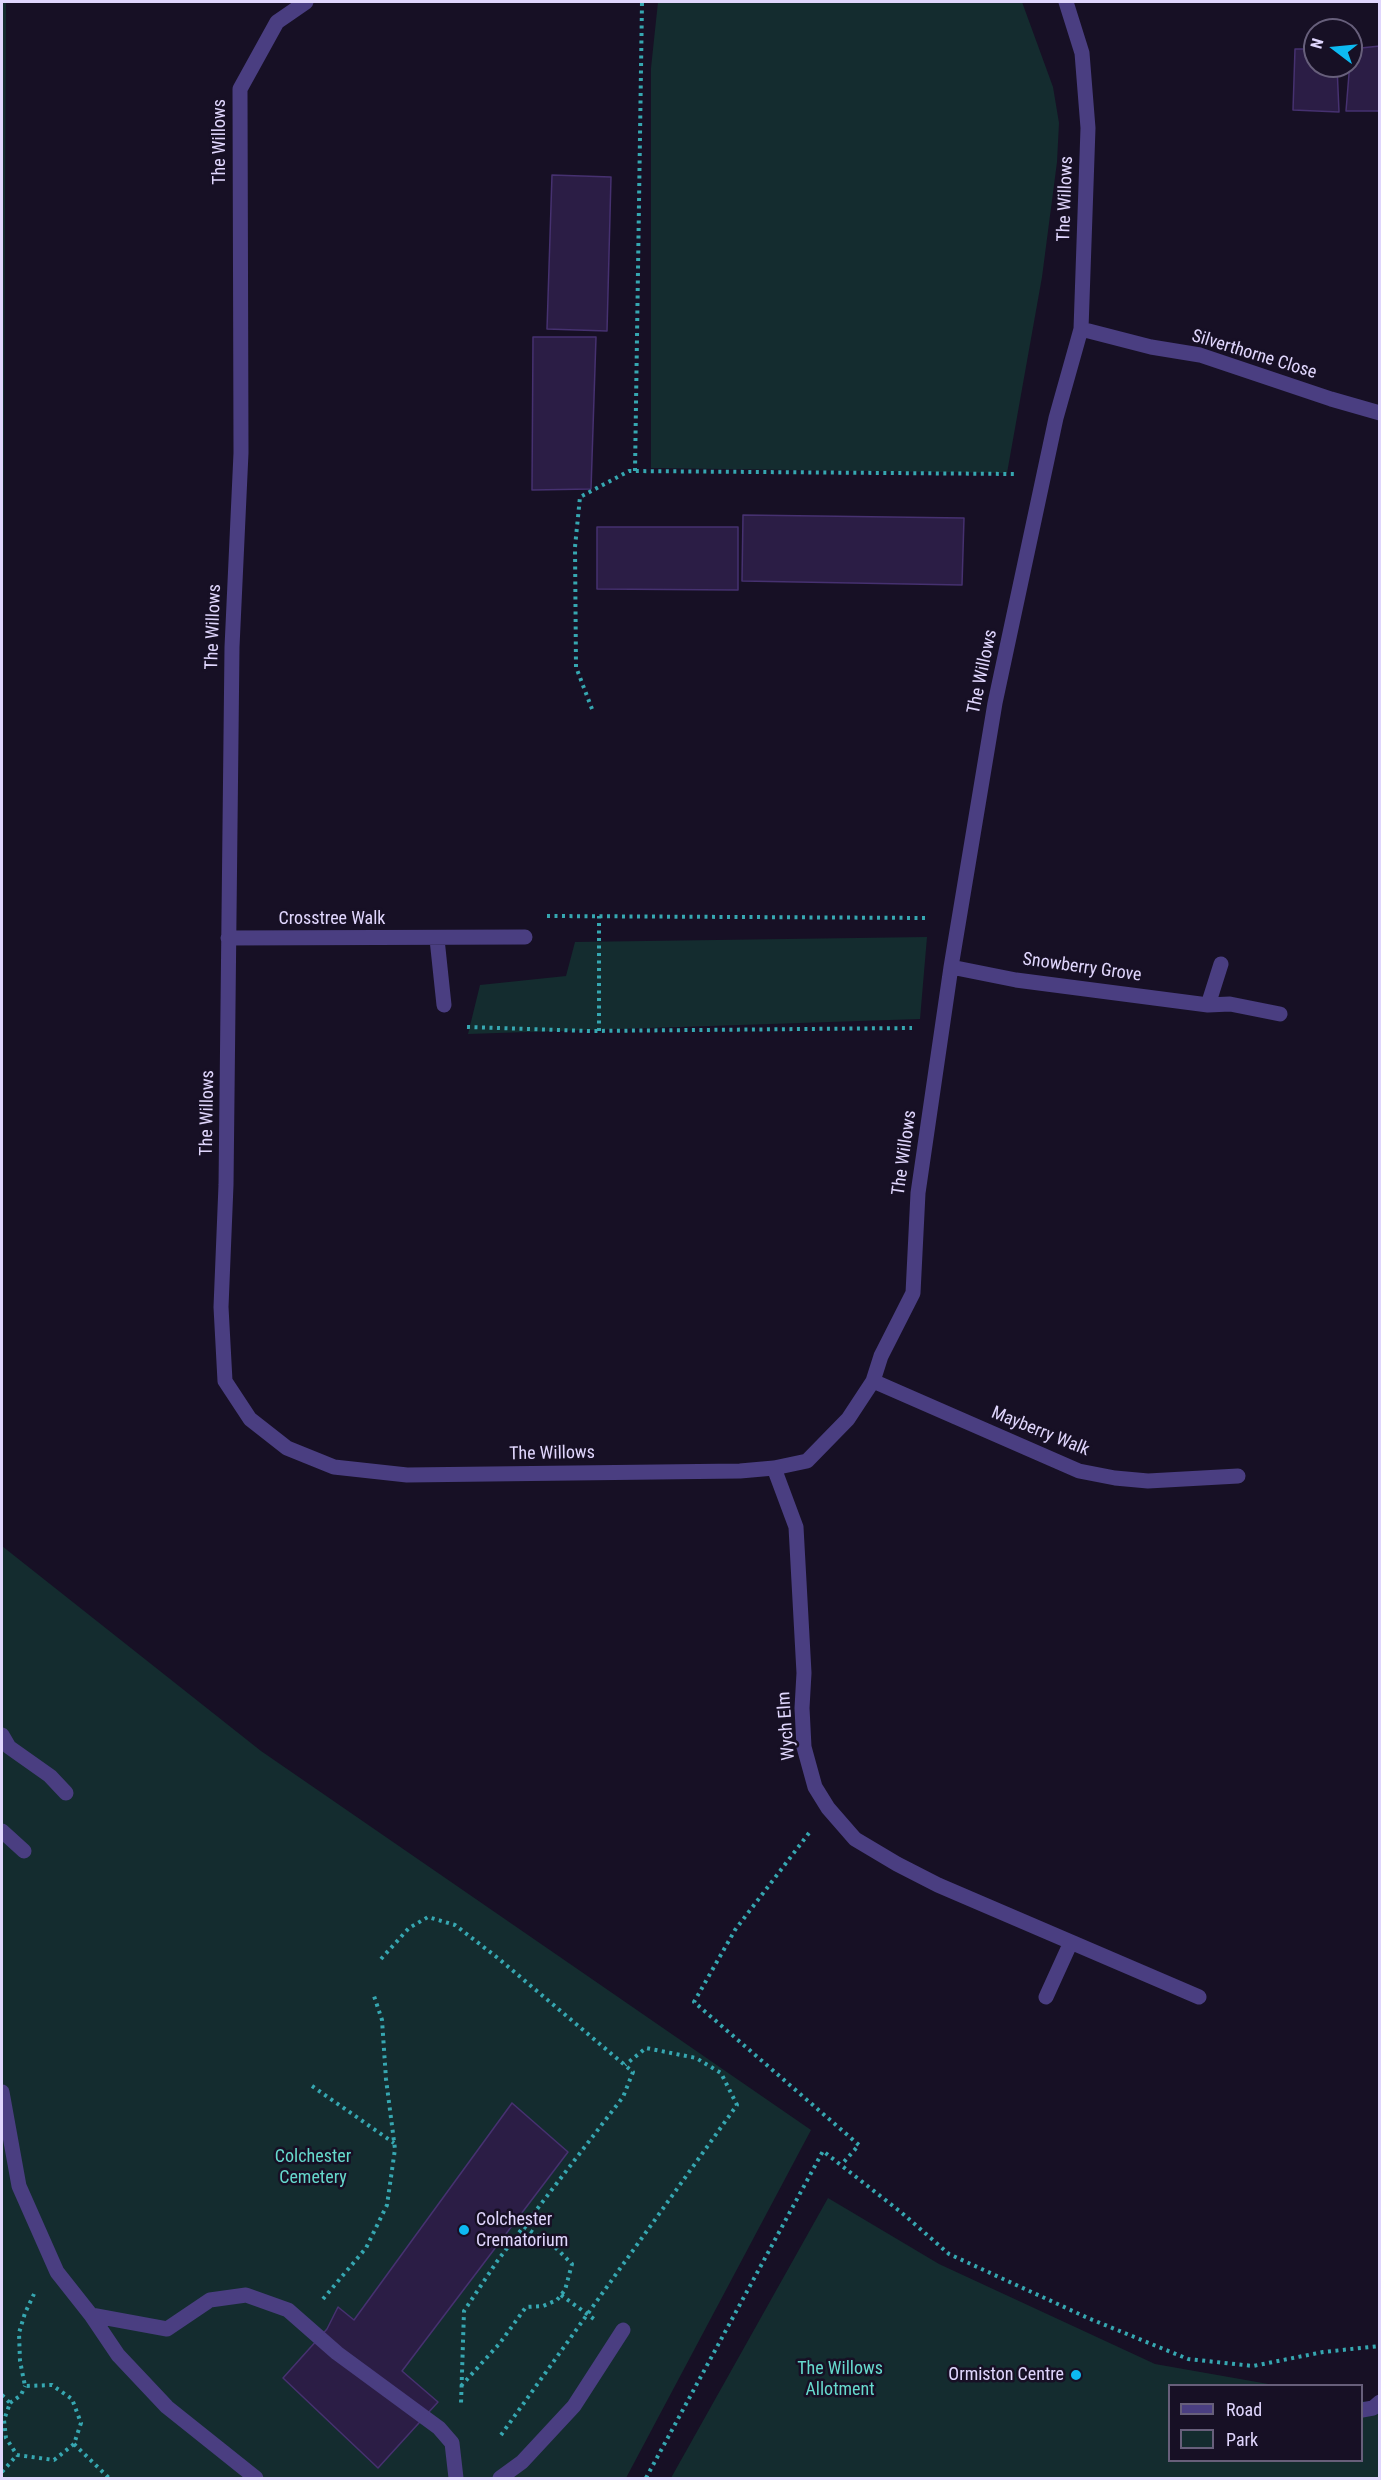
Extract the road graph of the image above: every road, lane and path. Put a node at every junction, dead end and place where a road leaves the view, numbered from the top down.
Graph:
1 (306, 2) edge
2 (642, 2) edge
3 (1067, 2) edge
4 (1082, 328) junction
5 (1380, 413) edge
6 (635, 471) junction
7 (1044, 474) junction
8 (592, 710) dead end
9 (599, 916) junction
10 (934, 918) dead end
11 (525, 937) joint
12 (228, 938) junction
13 (437, 939) junction
14 (1221, 964) dead end
15 (951, 967) junction
16 (444, 1005) joint
17 (1208, 1005) junction
18 (1280, 1014) dead end
19 (943, 1028) junction
20 (599, 1031) junction
21 (873, 1381) junction
22 (774, 1468) junction
23 (1238, 1476) dead end
24 (2, 1735) edge
25 (66, 1793) dead end
26 (828, 1808) junction
27 (2, 1831) edge
28 (24, 1851) dead end
29 (1071, 1942) junction
30 (381, 1959) dead end
31 (374, 1993) dead end
32 (1199, 1996) dead end
33 (1046, 1997) dead end
34 (625, 2065) junction
35 (312, 2086) dead end
36 (2, 2092) edge
37 (394, 2143) junction
38 (842, 2164) junction
39 (523, 2226) junction
40 (57, 2272) junction
41 (561, 2295) junction
42 (588, 2314) junction
43 (91, 2315) junction
44 (303, 2322) junction
45 (623, 2330) dead end
46 (1380, 2346) edge
47 (25, 2386) junction
48 (461, 2386) junction
49 (2, 2395) edge
50 (1380, 2402) edge
51 (10, 2403) junction
52 (1363, 2409) edge
53 (498, 2439) dead end
54 (452, 2443) junction
55 (74, 2444) junction
56 (17, 2455) junction
57 (2, 2472) edge
58 (109, 2478) edge
59 (256, 2478) edge
60 (456, 2478) edge
61 (500, 2478) edge
62 (646, 2478) edge

1 - 12 street, The Willows
2 - 6 path
3 - 4 street, The Willows
4 - 5 street, Silverthorne Close
4 - 7 street, The Willows
6 - 7 path
6 - 8 path
7 - 15 street, The Willows
9 - 10 path
9 - 11 path
9 - 20 path
11 - 13 street, Crosstree Walk
12 - 13 street, Crosstree Walk
12 - 22 street, The Willows
13 - 16 street
14 - 17 street
15 - 17 street, Snowberry Grove
15 - 19 street, The Willows
16 - 20 path
17 - 18 street, Snowberry Grove
19 - 20 path
19 - 21 street, The Willows
21 - 22 street, The Willows
21 - 23 street, Mayberry Walk
22 - 26 street, Wych Elm
24 - 25 street
26 - 29 street, Wych Elm
26 - 38 path
27 - 28 street
29 - 32 street, Wych Elm
29 - 33 street
30 - 34 path
31 - 37 path
34 - 39 path
34 - 42 path
35 - 37 path
36 - 40 street
37 - 44 path
38 - 46 path
38 - 62 path
39 - 41 path
39 - 48 path
40 - 43 street
40 - 47 path
41 - 42 path
41 - 48 path
42 - 53 path
43 - 44 street
43 - 59 street
44 - 54 street
45 - 61 street
47 - 51 path
47 - 55 path
48 - 54 path
49 - 51 path
50 - 52 street
51 - 56 path
54 - 60 street
55 - 56 path
55 - 58 path
56 - 57 path

